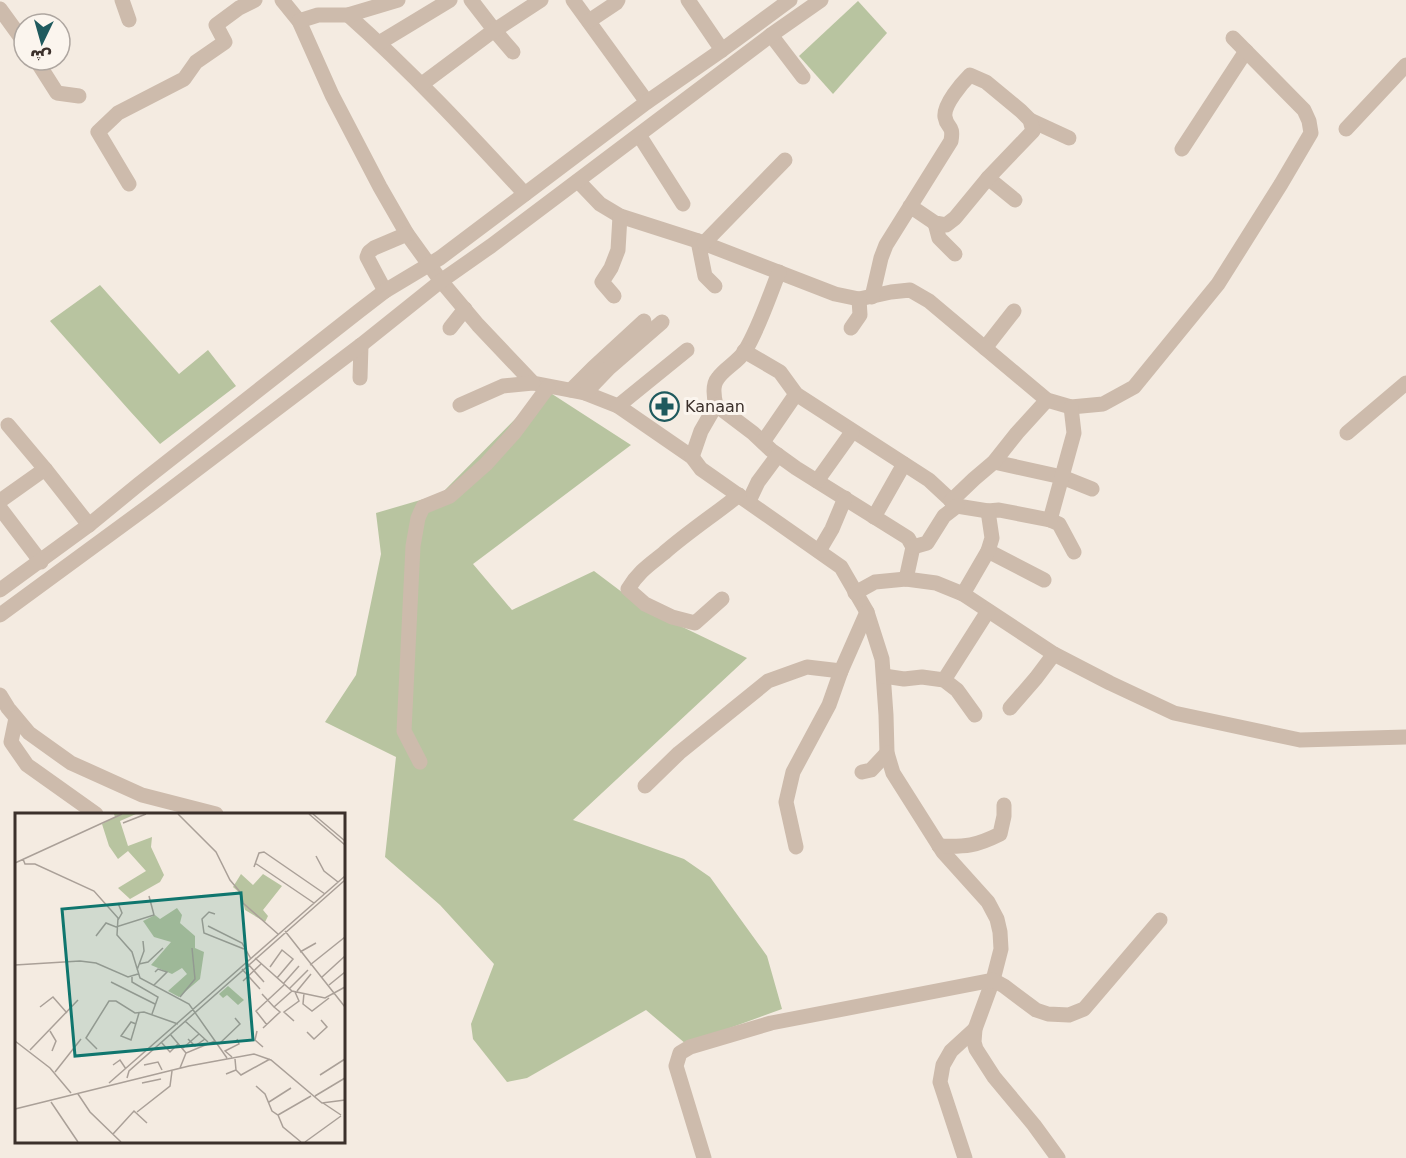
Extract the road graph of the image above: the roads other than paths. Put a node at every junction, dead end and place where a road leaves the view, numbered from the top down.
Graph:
1 (122, 0) edge
2 (255, 0) edge
3 (282, 0) edge
4 (398, 0) edge
5 (450, 0) edge
6 (471, 0) edge
7 (542, 0) edge
8 (618, 0) edge
9 (687, 0) edge
10 (790, 0) edge
11 (821, 0) edge
12 (568, 3) edge
13 (0, 9) edge
14 (348, 15) junction
15 (129, 20) dead end
16 (299, 21) junction
17 (589, 21) junction
18 (12, 26) edge
19 (495, 31) junction
20 (771, 35) junction
21 (1233, 38) dead end
22 (379, 43) junction
23 (722, 50) junction
24 (1246, 51) junction
25 (513, 52) dead end
26 (1406, 65) edge
27 (44, 72) edge
28 (803, 77) dead end
29 (422, 84) junction
30 (79, 96) dead end
31 (647, 102) junction
32 (1030, 120) junction
33 (1346, 129) dead end
34 (639, 135) junction
35 (1069, 138) dead end
36 (1182, 149) dead end
37 (785, 160) dead end
38 (988, 178) junction
39 (578, 181) junction
40 (129, 184) dead end
41 (525, 194) junction
42 (1015, 200) dead end
43 (683, 204) dead end
44 (910, 206) junction
45 (620, 216) junction
46 (935, 223) junction
47 (407, 234) junction
48 (701, 242) junction
49 (955, 254) dead end
50 (429, 266) junction
51 (779, 272) junction
52 (441, 281) junction
53 (715, 286) dead end
54 (385, 291) junction
55 (614, 296) dead end
56 (866, 298) junction
57 (465, 309) junction
58 (1014, 311) dead end
59 (644, 321) dead end
60 (662, 322) dead end
61 (450, 328) dead end
62 (851, 328) dead end
63 (361, 345) junction
64 (986, 348) junction
65 (687, 350) dead end
66 (744, 351) junction
67 (360, 378) dead end
68 (1406, 383) edge
69 (541, 385) junction
70 (578, 392) junction
71 (796, 394) junction
72 (1047, 400) junction
73 (460, 405) dead end
74 (716, 405) junction
75 (618, 406) junction
76 (1071, 407) junction
77 (8, 425) dead end
78 (852, 432) junction
79 (1347, 433) dead end
80 (763, 442) junction
81 (778, 455) junction
82 (692, 457) junction
83 (994, 462) junction
84 (904, 464) junction
85 (45, 469) junction
86 (1062, 477) junction
87 (817, 481) junction
88 (1092, 489) dead end
89 (744, 498) junction
90 (844, 498) junction
91 (0, 501) edge
92 (954, 504) junction
93 (0, 508) edge
94 (988, 511) junction
95 (874, 517) junction
96 (1050, 520) junction
97 (90, 525) junction
98 (913, 547) junction
99 (819, 551) junction
100 (988, 551) junction
101 (1074, 552) dead end
102 (41, 562) junction
103 (906, 579) junction
104 (1044, 580) dead end
105 (0, 590) edge
106 (855, 593) junction
107 (963, 594) junction
108 (722, 599) dead end
109 (987, 611) junction
110 (867, 612) junction
111 (0, 615) edge
112 (1054, 654) junction
113 (841, 671) junction
114 (884, 676) junction
115 (944, 680) junction
116 (0, 697) edge
117 (1010, 708) dead end
118 (975, 716) dead end
119 (16, 718) junction
120 (1406, 737) edge
121 (886, 753) junction
122 (420, 762) dead end
123 (862, 772) dead end
124 (645, 786) dead end
125 (1004, 805) dead end
126 (95, 813) edge
127 (212, 813) edge
128 (939, 846) junction
129 (796, 847) dead end
130 (1160, 920) dead end
131 (993, 981) junction
132 (975, 1029) junction
133 (704, 1158) edge
134 (965, 1158) edge
135 (1058, 1158) edge

1 - 15 street
2 - 40 street
3 - 16 street
4 - 14 street
5 - 22 street
6 - 19 street
7 - 19 street
8 - 17 street
9 - 23 street
10 - 23 street
11 - 20 street
12 - 17 street
13 - 18 street
14 - 16 street
14 - 22 street
16 - 47 street
17 - 31 street
19 - 25 street
19 - 29 street
20 - 28 street
20 - 34 street
21 - 24 street
22 - 29 street
23 - 31 street
24 - 36 street
24 - 76 street
26 - 33 street
27 - 30 street
29 - 41 street
31 - 41 street
32 - 35 street
32 - 38 street
32 - 44 street
34 - 39 street
34 - 43 street
37 - 48 street
38 - 42 street
38 - 46 street
39 - 45 street
39 - 52 street
41 - 50 street
44 - 46 street
44 - 56 street
45 - 48 street
45 - 55 street
46 - 49 street
47 - 50 street
47 - 54 street
48 - 51 street
48 - 53 street
50 - 52 street
50 - 54 street
51 - 56 street
51 - 66 street
52 - 57 street
52 - 63 street
54 - 97 street
56 - 62 street
56 - 64 street
57 - 61 street
57 - 69 street
58 - 64 street
59 - 70 street
60 - 70 street
63 - 67 street
63 - 111 street
64 - 72 street
65 - 75 street
66 - 71 street
66 - 74 street
68 - 79 street
69 - 70 street
69 - 73 street
69 - 122 street
70 - 75 street
71 - 78 street
71 - 80 street
72 - 76 street
72 - 83 street
74 - 80 street
74 - 82 street
75 - 82 street
76 - 86 street
77 - 85 street
78 - 84 street
78 - 87 street
80 - 81 street
81 - 87 street
81 - 89 street
82 - 89 street
83 - 86 street
83 - 92 street
84 - 92 street
84 - 95 street
85 - 91 street
85 - 97 street
86 - 88 street
86 - 96 street
87 - 90 street
89 - 99 street
89 - 108 street
90 - 95 street
90 - 99 street
92 - 94 street
92 - 98 street
93 - 102 street
94 - 96 street
94 - 100 street
95 - 98 street
96 - 101 street
97 - 102 street
98 - 103 street
99 - 106 street
100 - 104 street
100 - 107 street
102 - 105 street
103 - 106 street
103 - 107 street
106 - 110 street
107 - 109 street
109 - 112 street
109 - 115 street
110 - 113 street
110 - 114 street
112 - 117 street
112 - 120 street
113 - 124 street
113 - 129 street
114 - 115 street
114 - 121 street
115 - 118 street
116 - 119 street
119 - 126 street
119 - 127 street
121 - 123 street
121 - 128 street
125 - 128 street
128 - 131 street
130 - 131 street
131 - 132 street
131 - 133 street
132 - 134 street
132 - 135 street

